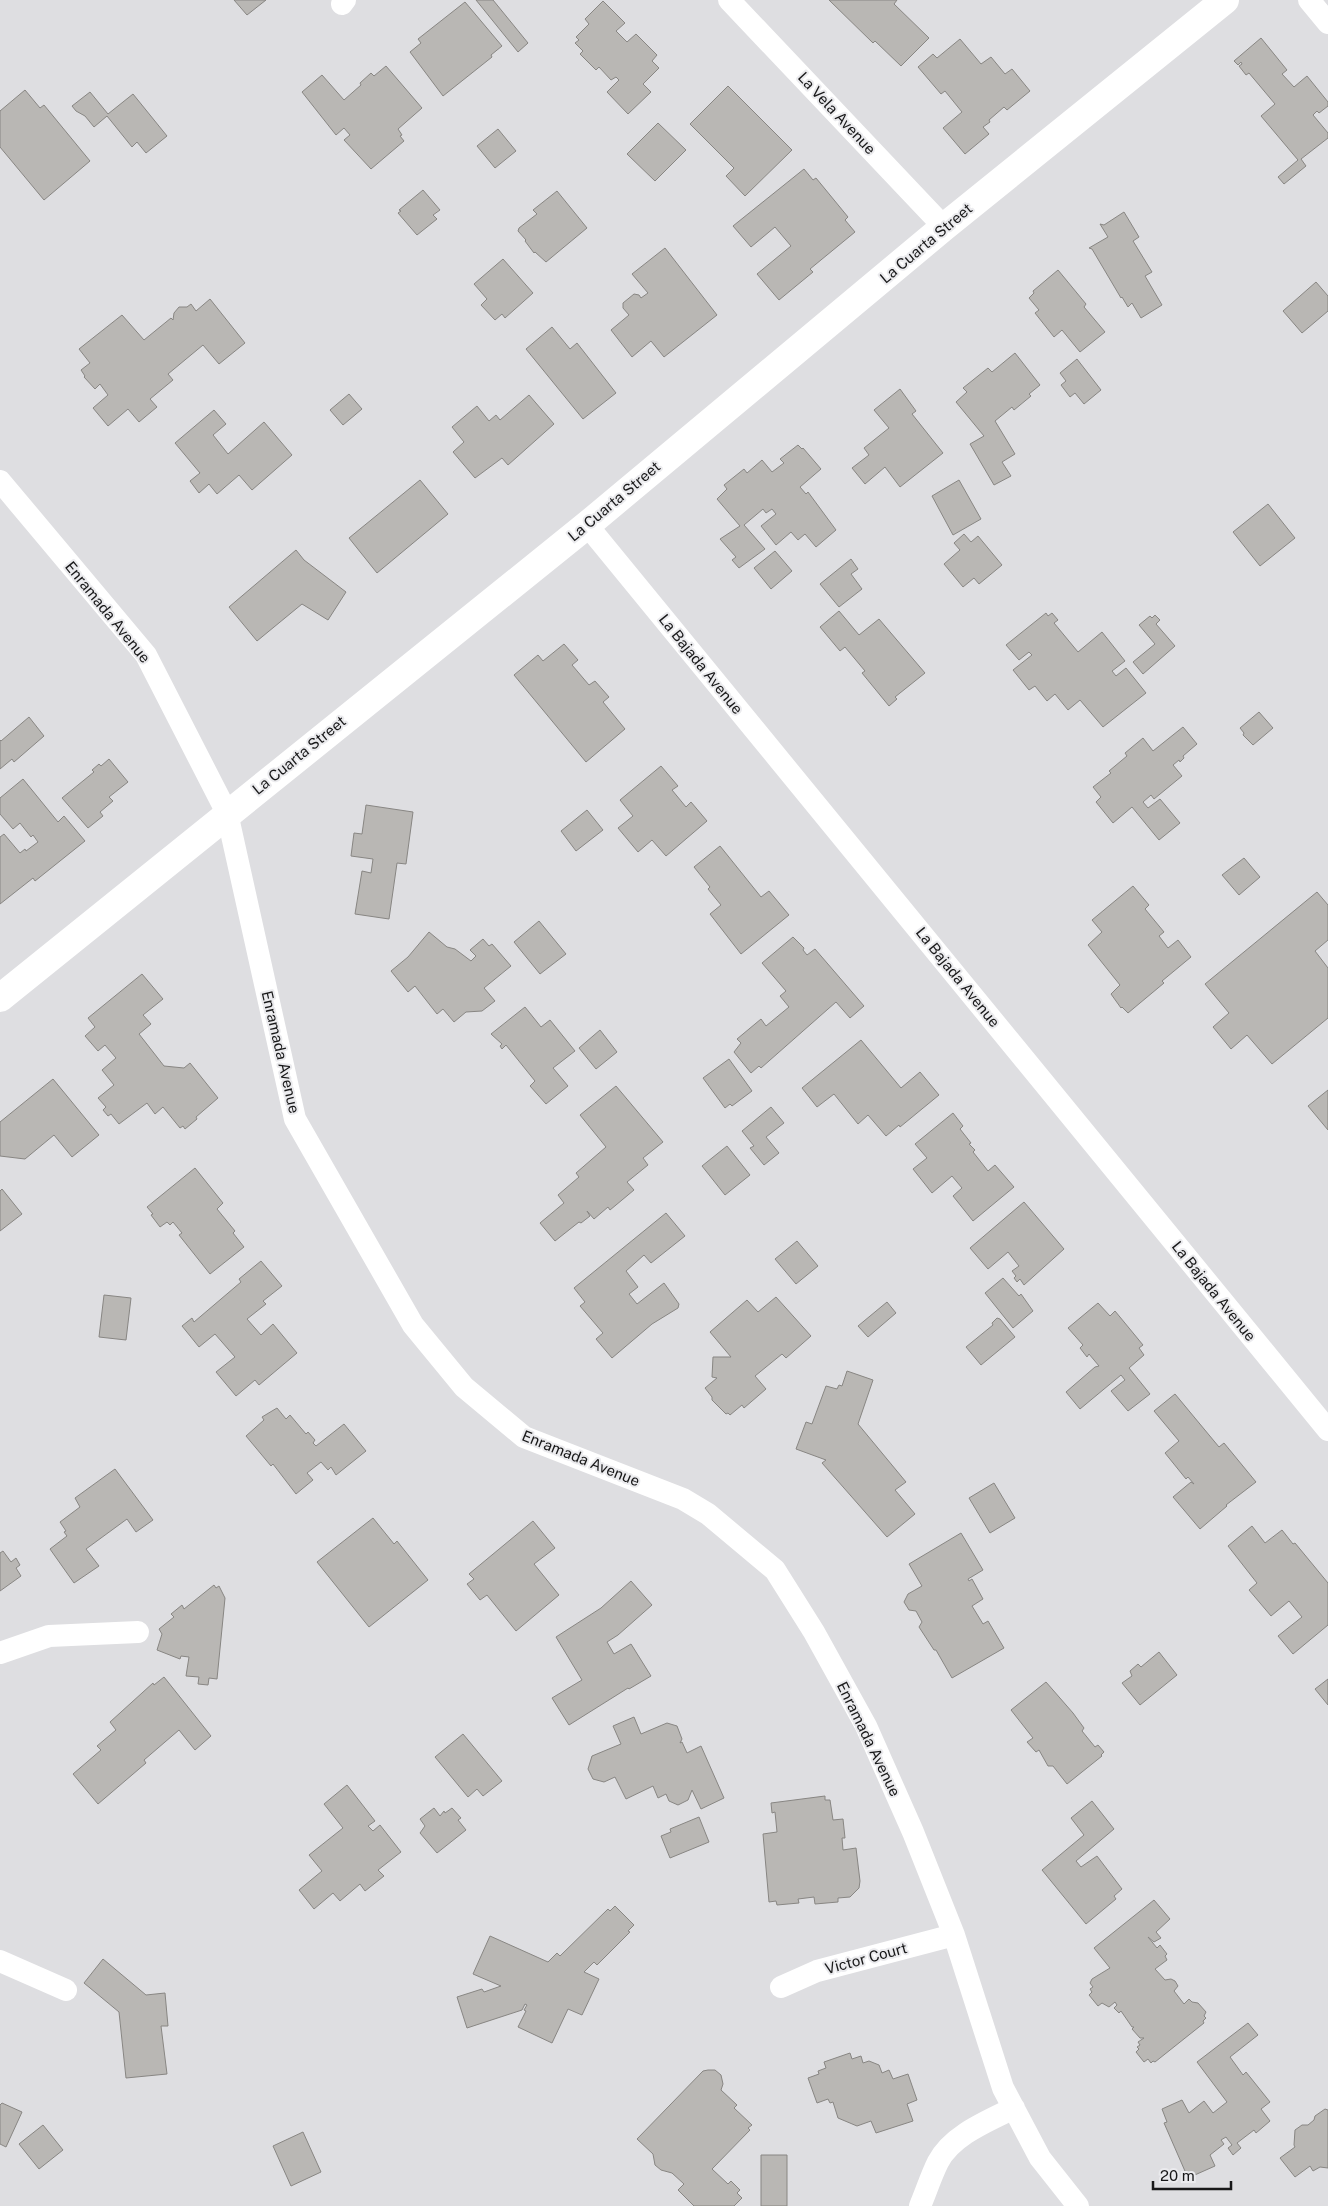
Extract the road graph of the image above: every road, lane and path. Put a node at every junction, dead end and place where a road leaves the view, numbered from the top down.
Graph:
1 (729, 0) edge
2 (1225, 0) edge
3 (1309, 0) edge
4 (1328, 23) edge
5 (944, 227) junction
6 (0, 481) edge
7 (587, 525) junction
8 (227, 813) junction
9 (0, 998) edge
10 (1328, 1430) edge
11 (138, 1632) dead end
12 (0, 1653) edge
13 (954, 1935) junction
14 (0, 1961) edge
15 (781, 1987) dead end
16 (66, 1990) dead end
17 (1014, 2108) junction
18 (920, 2206) edge
19 (1078, 2206) edge

1 - 5 street, La Vela Avenue
2 - 5 street, La Cuarta Street
3 - 4 street
5 - 7 street, La Cuarta Street
6 - 8 street, Enramada Avenue
7 - 8 street, La Cuarta Street
7 - 10 street, La Bajada Avenue
8 - 9 street, La Cuarta Street
8 - 13 street, Enramada Avenue
11 - 12 street
13 - 15 street, Victor Court
13 - 17 street, Enramada Avenue
14 - 16 street
17 - 18 street
17 - 19 street, Enramada Avenue

